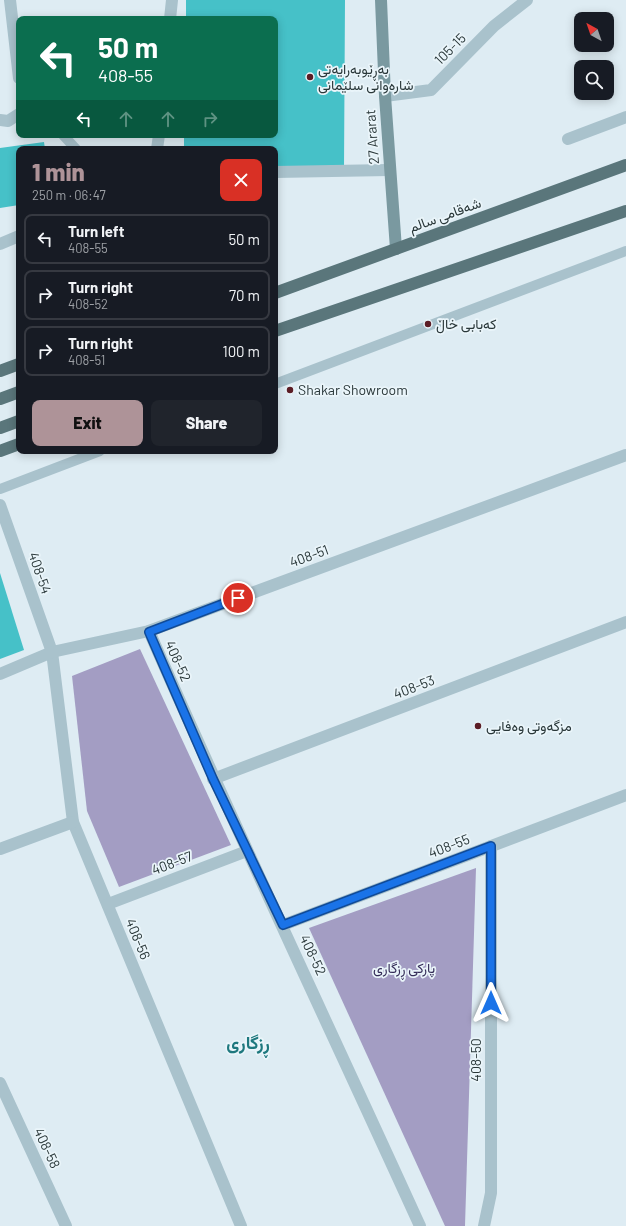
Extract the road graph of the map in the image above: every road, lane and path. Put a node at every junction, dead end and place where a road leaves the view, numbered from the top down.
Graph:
1 (10, 0) edge
2 (172, 0) edge
3 (381, 0) edge
4 (527, 0) edge
5 (170, 16) edge
6 (16, 52) edge
7 (385, 96) junction
8 (16, 116) edge
9 (626, 118) edge
10 (0, 120) edge
11 (66, 138) edge
12 (568, 139) dead end
13 (73, 146) edge
14 (626, 165) edge
15 (390, 170) junction
16 (278, 172) edge
17 (626, 211) edge
18 (16, 237) edge
19 (0, 244) edge
20 (396, 248) junction
21 (626, 251) edge
22 (278, 292) edge
23 (278, 329) edge
24 (16, 365) edge
25 (0, 371) edge
26 (278, 383) edge
27 (16, 393) edge
28 (0, 399) edge
29 (16, 422) edge
30 (0, 428) edge
31 (16, 445) edge
32 (0, 451) edge
33 (92, 454) edge
34 (626, 455) edge
35 (0, 489) edge
36 (0, 504) edge
37 (626, 622) edge
38 (149, 632) junction
39 (52, 652) junction
40 (0, 674) edge
41 (213, 779) junction
42 (626, 795) edge
43 (73, 822) junction
44 (491, 846) junction
45 (0, 849) edge
46 (247, 851) junction
47 (108, 904) junction
48 (283, 925) junction
49 (0, 1083) edge
50 (66, 1226) edge
51 (241, 1226) edge
52 (420, 1226) edge
53 (484, 1226) edge

1 - 6 street
2 - 5 street
3 - 7 street, 27 Ararat
4 - 7 street, 105-15
7 - 15 street, 27 Ararat
8 - 10 street
9 - 12 street
11 - 13 lane
14 - 20 main road, شەقامی سالم
15 - 16 street
15 - 20 street, 27 Ararat
17 - 23 main road
18 - 19 street
20 - 22 main road, شەقامی سالم
21 - 26 lane
24 - 25 main road
27 - 28 main road
29 - 30 main road
31 - 32 main road
33 - 35 lane
34 - 38 street, 408-51
36 - 39 street, 408-54
37 - 41 street, 408-53
38 - 39 street, 408-51
38 - 41 street, 408-52
39 - 40 street, 408-51
39 - 43 street, 408-56
41 - 46 street, 408-52
42 - 44 street, 408-55
43 - 45 street
43 - 47 street, 408-56
44 - 48 street, 408-55
44 - 53 street, 408-50
46 - 47 street, 408-57
46 - 48 street, 408-52
47 - 51 street, 408-56
48 - 52 street, 408-52
49 - 50 street, 408-58

